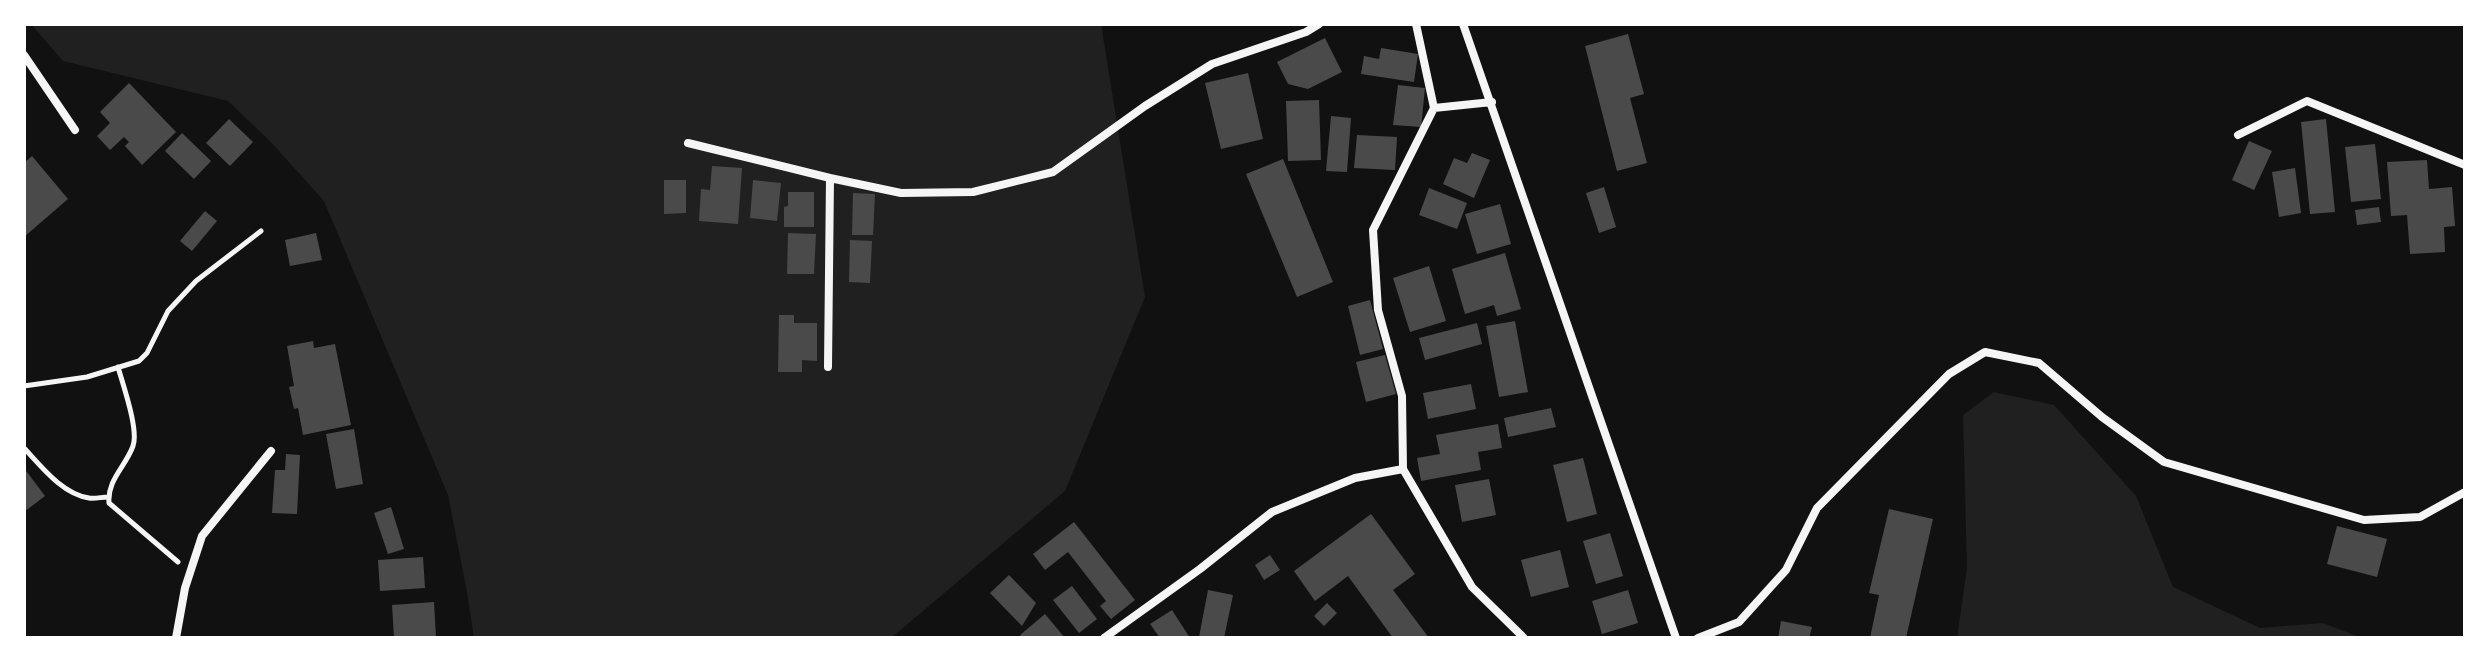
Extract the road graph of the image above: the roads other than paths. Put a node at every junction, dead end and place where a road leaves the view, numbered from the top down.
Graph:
1 (1319, 24) edge
2 (1416, 24) edge
3 (1463, 24) edge
4 (24, 55) edge
5 (1492, 102) junction
6 (1434, 108) junction
7 (75, 130) dead end
8 (2238, 135) dead end
9 (688, 143) dead end
10 (2465, 165) edge
11 (830, 178) junction
12 (828, 367) dead end
13 (271, 451) dead end
14 (1403, 469) junction
15 (2465, 492) edge
16 (176, 638) edge
17 (1104, 638) edge
18 (1524, 638) edge
19 (1676, 638) edge
20 (1698, 638) edge

1 - 11 street
2 - 6 street
3 - 5 street
4 - 7 street
5 - 6 street
5 - 19 street
6 - 14 street
8 - 10 street
9 - 11 street
11 - 12 street
13 - 16 street
14 - 17 street
14 - 18 street
15 - 20 street

